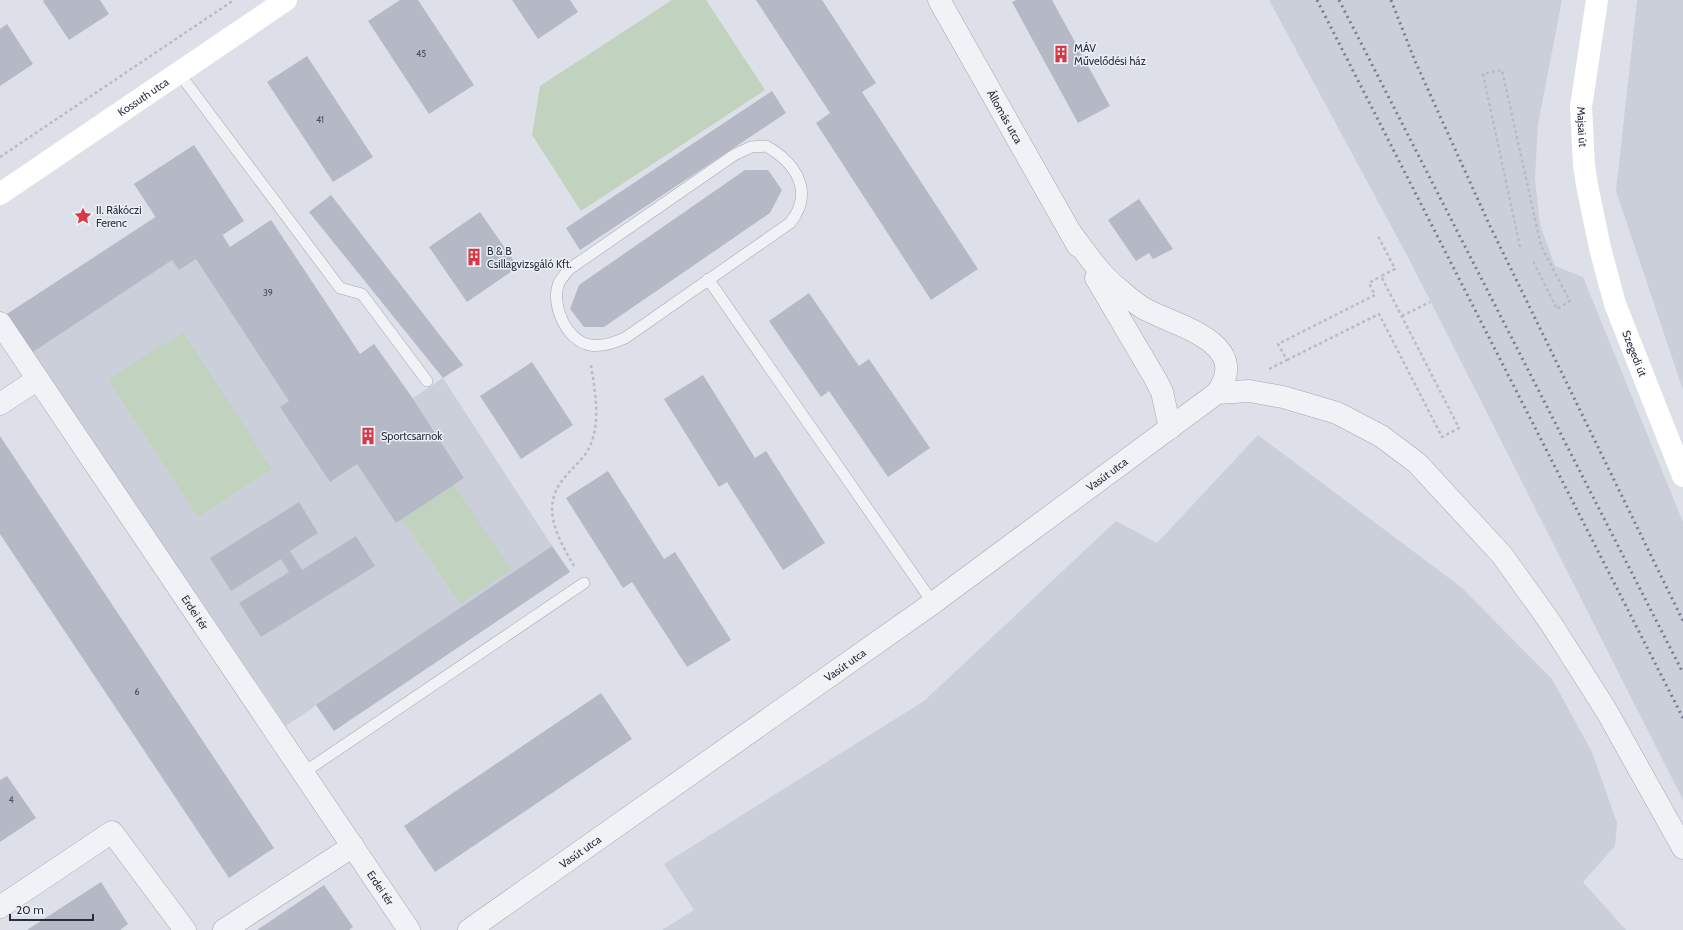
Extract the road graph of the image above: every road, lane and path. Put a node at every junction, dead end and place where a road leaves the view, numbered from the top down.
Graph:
1 (234, 0) edge
2 (286, 0) edge
3 (939, 0) edge
4 (1597, 0) edge
5 (179, 73) junction
6 (0, 157) edge
7 (0, 194) edge
8 (1597, 229) joint
9 (1071, 233) junction
10 (1378, 236) dead end
11 (1520, 247) dead end
12 (1533, 261) dead end
13 (1381, 276) junction
14 (708, 278) junction
15 (1430, 302) dead end
16 (1402, 316) junction
17 (0, 323) edge
18 (588, 345) junction
19 (1287, 360) junction
20 (1266, 370) dead end
21 (38, 379) junction
22 (427, 381) dead end
23 (1217, 393) junction
24 (0, 404) edge
25 (1170, 428) junction
26 (1683, 476) edge
27 (584, 583) joint
28 (933, 603) junction
29 (303, 773) junction
30 (353, 846) junction
31 (1683, 848) edge
32 (0, 906) edge
33 (474, 929) edge
34 (185, 930) edge
35 (224, 930) edge
36 (409, 930) edge

1 - 6 path
2 - 5 main road, Kossuth utca
3 - 9 street, Állomás utca
4 - 8 main road, Majsai út
5 - 7 main road, Kossuth utca
5 - 22 lane
8 - 26 main road, Szegedi út
9 - 23 street, Állomás utca
9 - 25 street, Állomás utca
10 - 13 path
11 - 12 path
13 - 16 path
13 - 19 path
14 - 18 lane
14 - 18 lane
14 - 28 lane
15 - 16 path
16 - 19 path
17 - 21 street, Erdei tér
18 - 27 path
19 - 20 path
21 - 24 street
21 - 29 street, Erdei tér
23 - 25 street, Vasút utca
23 - 31 street
25 - 28 street, Vasút utca
27 - 29 lane
28 - 33 street, Vasút utca
29 - 30 street, Erdei tér
30 - 35 street
30 - 36 street, Erdei tér
32 - 34 street

